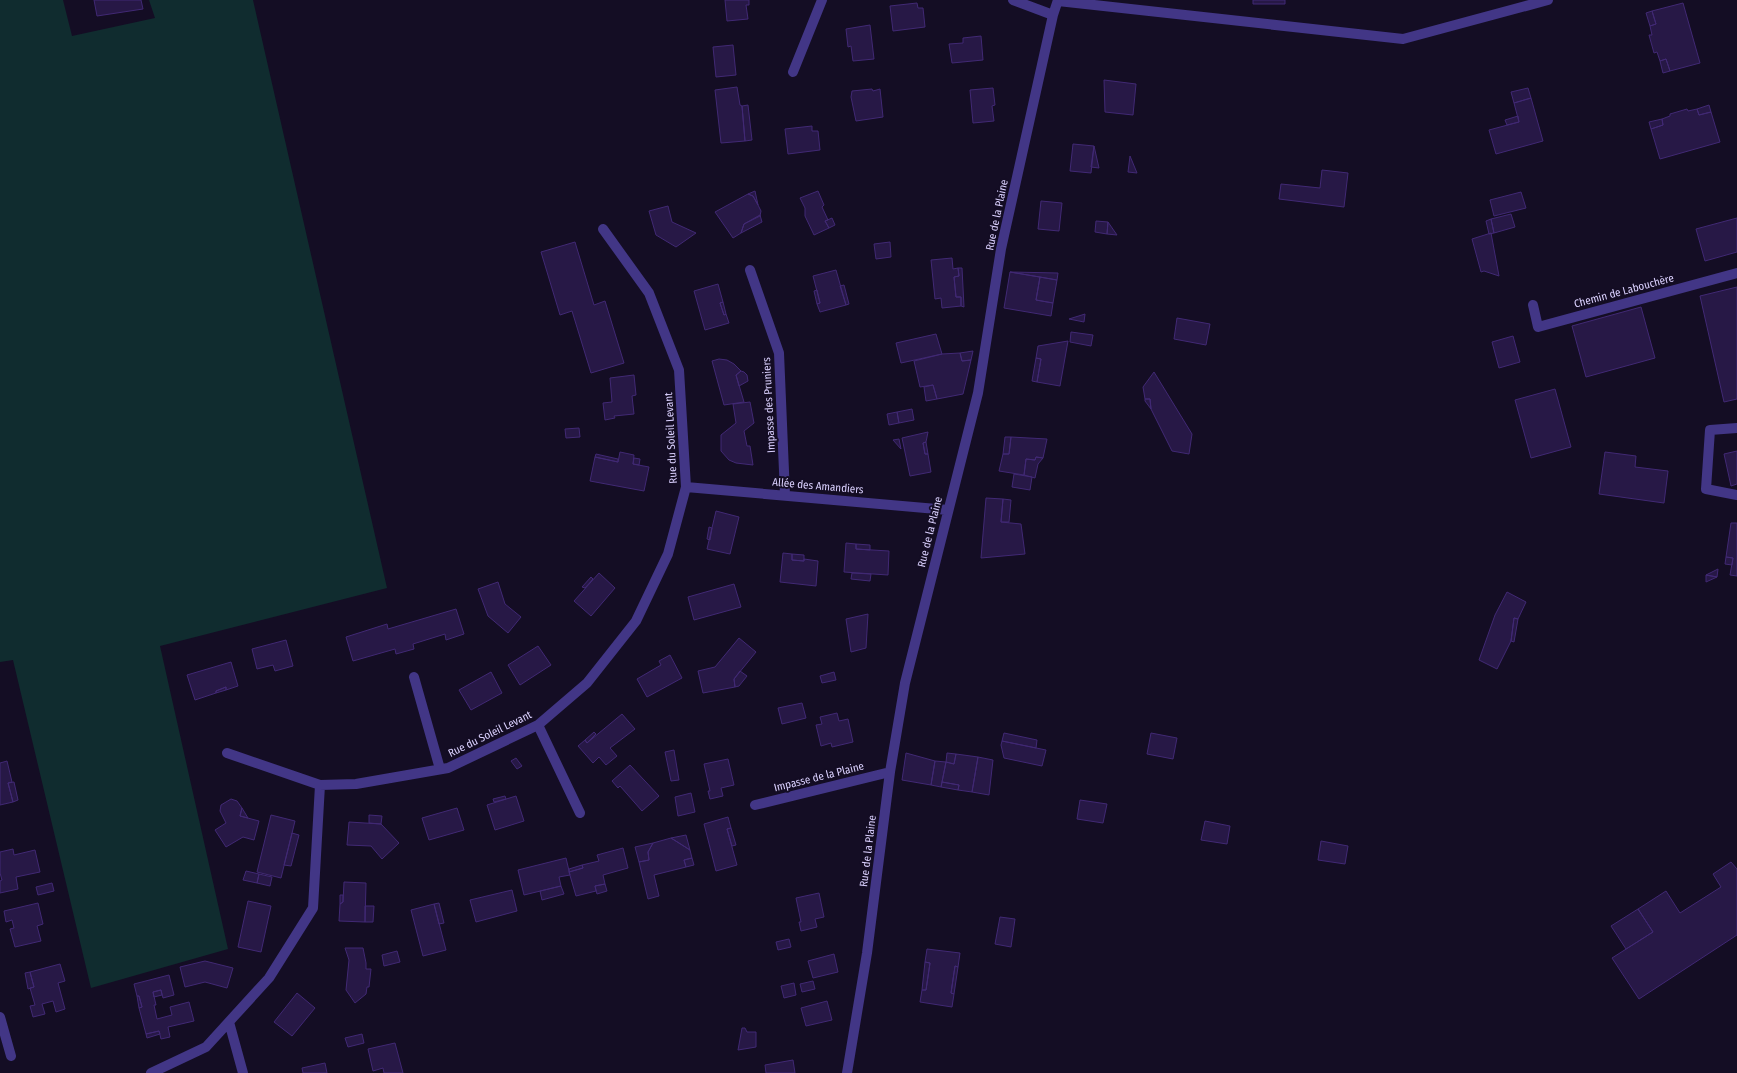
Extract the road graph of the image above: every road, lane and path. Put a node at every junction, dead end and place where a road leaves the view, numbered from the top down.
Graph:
1 (822, 0) edge
2 (1013, 0) edge
3 (1058, 0) edge
4 (1548, 0) edge
5 (1053, 15) junction
6 (792, 72) dead end
7 (603, 229) dead end
8 (750, 270) dead end
9 (1737, 273) edge
10 (1533, 305) dead end
11 (1737, 428) edge
12 (686, 487) junction
13 (785, 495) junction
14 (1737, 495) edge
15 (948, 510) junction
16 (414, 677) dead end
17 (538, 725) junction
18 (227, 753) dead end
19 (440, 769) junction
20 (890, 772) junction
21 (320, 785) junction
22 (755, 805) dead end
23 (580, 813) dead end
24 (0, 1017) edge
25 (229, 1022) junction
26 (10, 1056) dead end
27 (151, 1073) edge
28 (243, 1073) edge
29 (847, 1073) edge

1 - 6 street
2 - 5 street
3 - 4 street
3 - 5 street, Rue de la Plaine
5 - 15 street, Rue de la Plaine
7 - 12 street, Rue du Soleil Levant
8 - 13 street, Impasse des Pruniers
9 - 10 street, Chemin de Labouchère
11 - 14 street
12 - 13 street, Allée des Amandiers
12 - 17 street, Rue du Soleil Levant
13 - 15 street, Allée des Amandiers
15 - 20 street, Rue de la Plaine
16 - 19 street, Rue du Soleil Levant
17 - 19 street, Rue du Soleil Levant
17 - 23 street
18 - 21 street, Rue du Soleil Levant
19 - 21 street, Rue du Soleil Levant
20 - 22 street, Impasse de la Plaine
20 - 29 street, Rue de la Plaine
21 - 25 street
24 - 26 street
25 - 27 street
25 - 28 street

